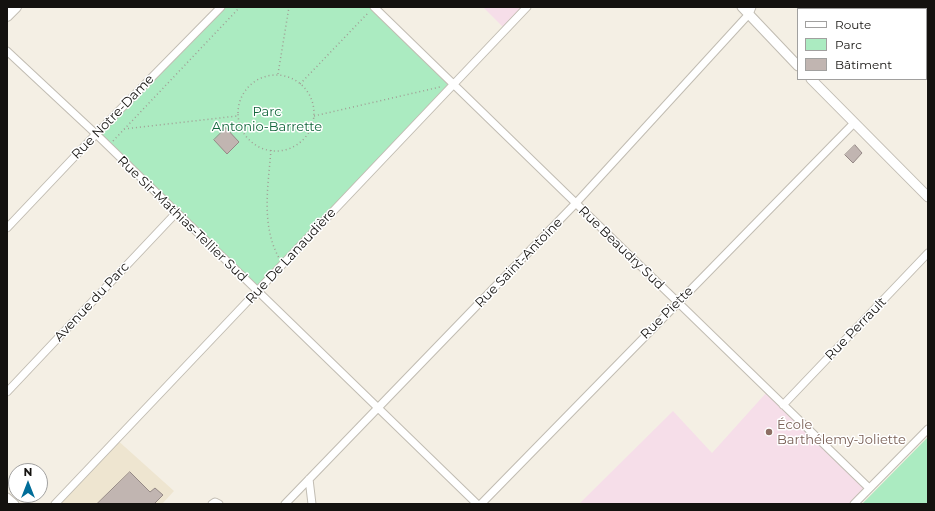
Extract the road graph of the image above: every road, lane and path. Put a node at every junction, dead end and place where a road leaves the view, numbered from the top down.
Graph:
1 (16, 7) edge
2 (221, 7) edge
3 (240, 7) edge
4 (289, 7) edge
5 (374, 7) edge
6 (527, 7) edge
7 (742, 7) edge
8 (750, 11) edge
9 (7, 16) edge
10 (7, 51) edge
11 (797, 65) edge
12 (278, 75) junction
13 (812, 80) edge
14 (300, 84) junction
15 (453, 84) junction
16 (238, 116) junction
17 (314, 116) junction
18 (854, 123) junction
19 (124, 129) junction
20 (96, 134) junction
21 (108, 146) junction
22 (271, 150) junction
23 (928, 197) edge
24 (576, 203) junction
25 (176, 213) junction
26 (7, 228) edge
27 (928, 253) edge
28 (283, 265) junction
29 (258, 292) junction
30 (677, 302) junction
31 (7, 392) edge
32 (783, 405) junction
33 (378, 408) junction
34 (928, 429) edge
35 (309, 479) junction
36 (869, 488) junction
37 (7, 497) edge
38 (14, 504) edge
39 (55, 504) edge
40 (212, 504) edge
41 (219, 504) edge
42 (285, 504) edge
43 (312, 504) edge
44 (477, 504) edge
45 (481, 504) edge
46 (854, 504) edge

1 - 9 main road
2 - 20 street, Rue Notre-Dame
3 - 19 path
4 - 12 path
5 - 14 path
5 - 15 street, Rue Beaudry Sud
6 - 15 street, Rue De Lanaudière
7 - 8 street
8 - 11 street
8 - 24 street, Rue Saint-Antoine
10 - 20 street, Rue Sir-Mathias-Tellier Sud
12 - 14 path
12 - 16 path
13 - 18 street
14 - 17 path
15 - 17 path
15 - 24 street, Rue Beaudry Sud
15 - 28 street, Rue De Lanaudière
16 - 19 path
16 - 22 path
17 - 22 path
18 - 23 street
18 - 30 street, Rue Piette
19 - 21 path
20 - 21 street, Rue Sir-Mathias-Tellier Sud
20 - 26 street, Rue Notre-Dame
21 - 25 street, Rue Sir-Mathias-Tellier Sud
22 - 28 path
24 - 30 street, Rue Beaudry Sud
24 - 33 street, Rue Saint-Antoine
25 - 29 street, Rue Sir-Mathias-Tellier Sud
25 - 31 street, Avenue du Parc
27 - 32 street, Rue Perrault
28 - 29 street, Rue De Lanaudière
29 - 33 street, Rue Sir-Mathias-Tellier Sud
29 - 39 street, Rue De Lanaudière
30 - 32 street, Rue Beaudry Sud
30 - 45 street, Rue Piette
32 - 36 street, Rue Beaudry Sud
33 - 35 street, Rue Saint-Antoine
33 - 44 street, Rue Sir-Mathias-Tellier Sud
34 - 36 street
35 - 42 street, Rue Saint-Antoine
35 - 43 street
36 - 46 street
37 - 38 street
40 - 41 street

